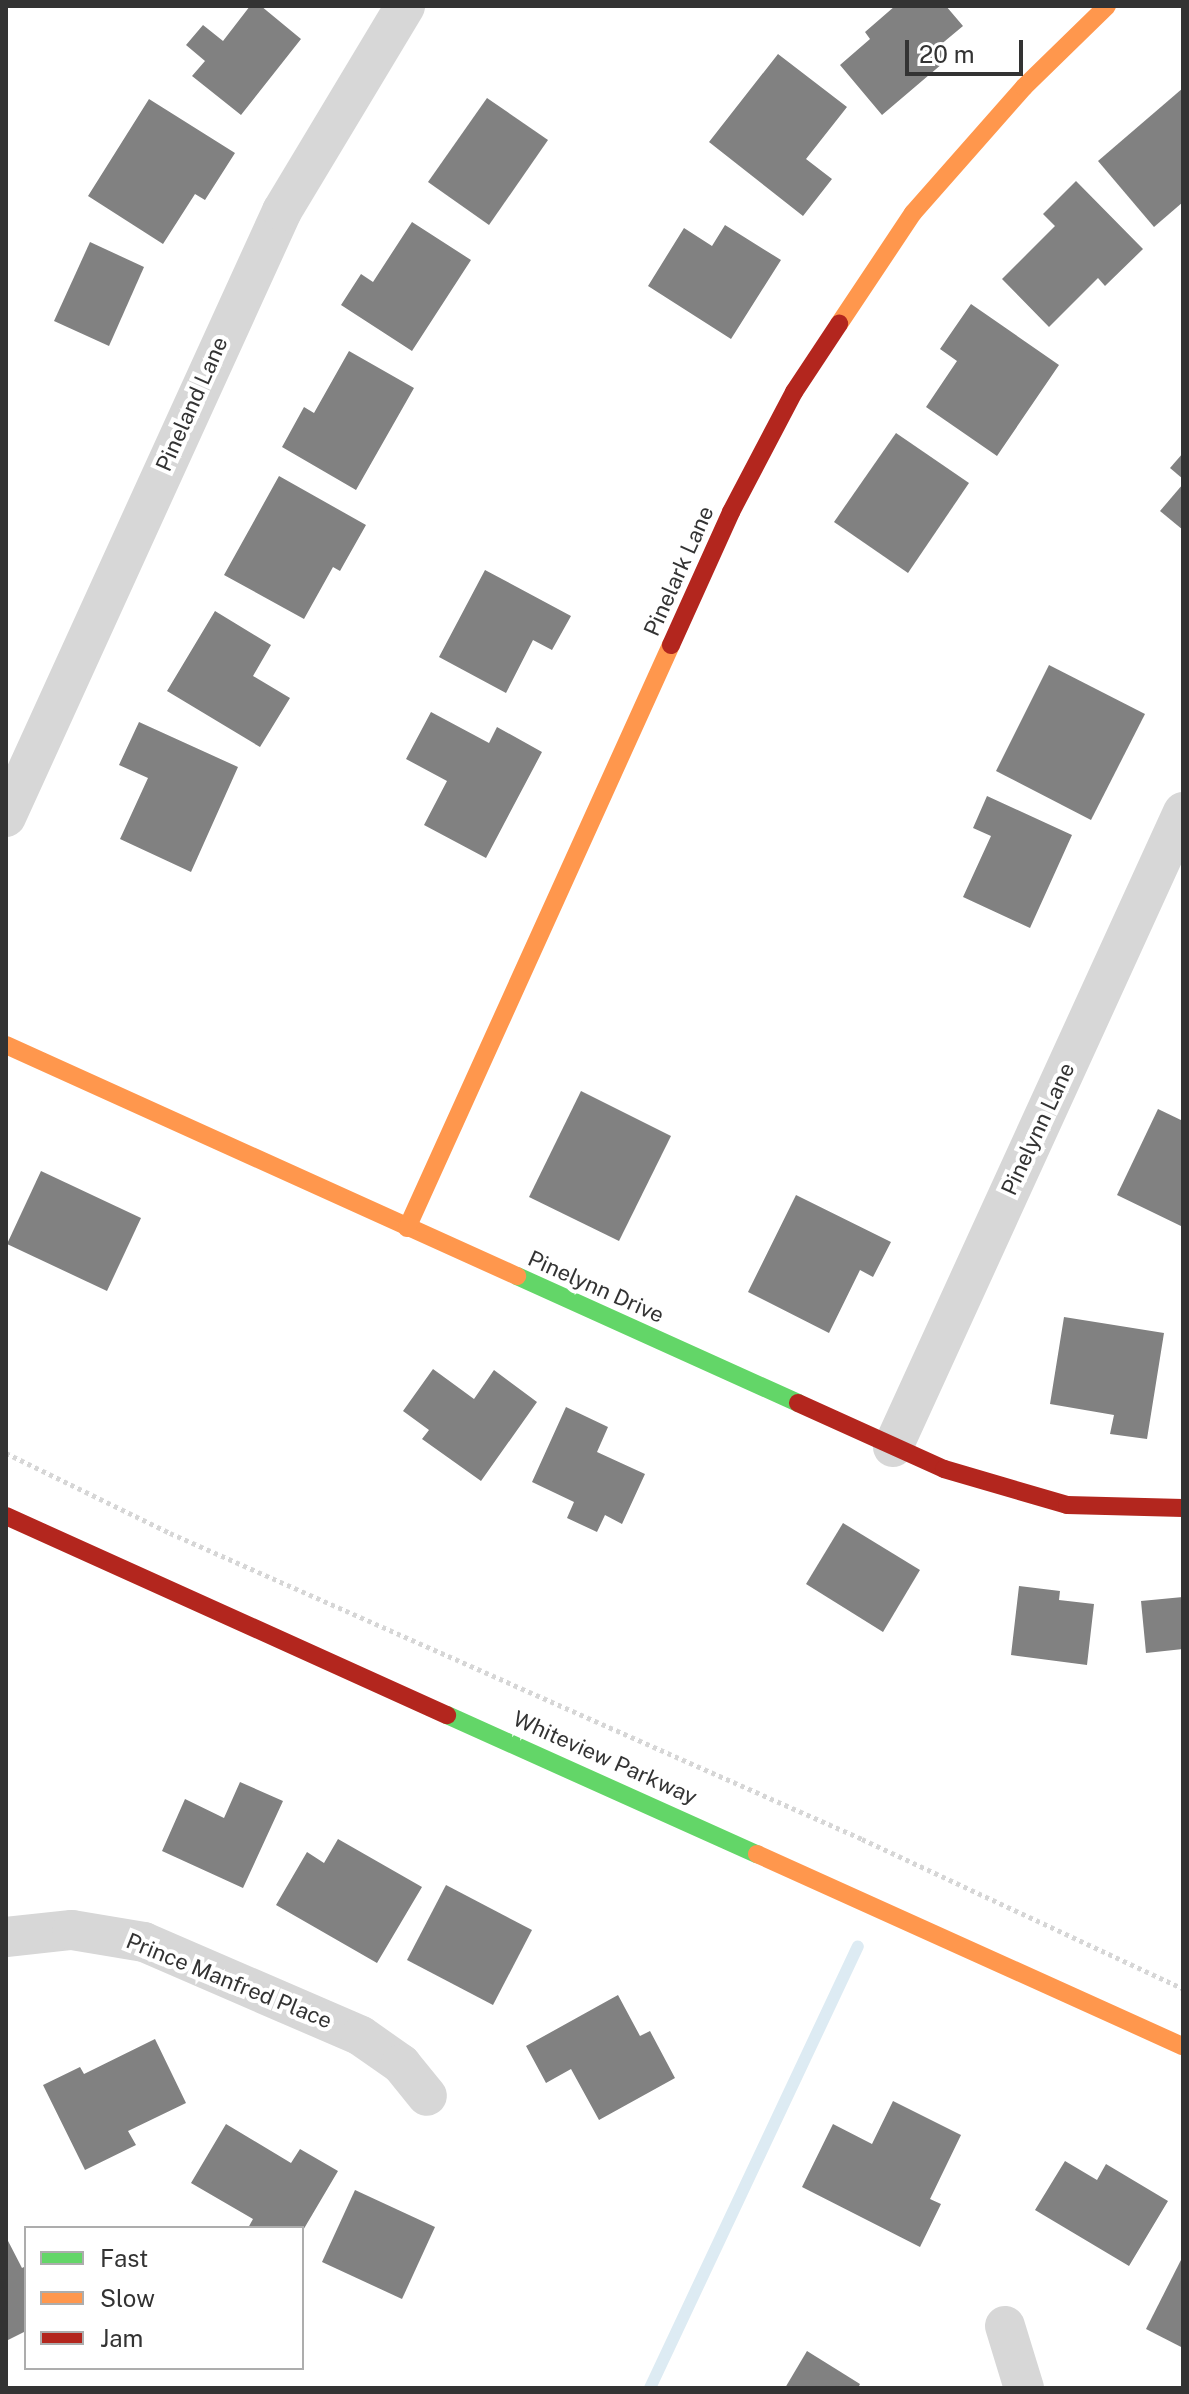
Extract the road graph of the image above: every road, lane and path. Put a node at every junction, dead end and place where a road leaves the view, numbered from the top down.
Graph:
1 (405, 6) edge
2 (1107, 6) edge
3 (1183, 812) edge
4 (6, 817) edge
5 (6, 1045) edge
6 (407, 1228) junction
7 (893, 1447) junction
8 (6, 1453) edge
9 (1183, 1508) edge
10 (6, 1516) edge
11 (6, 1937) edge
12 (1183, 1989) edge
13 (1183, 2046) edge
14 (427, 2096) dead end
15 (1005, 2326) dead end
16 (1024, 2388) edge

1 - 4 street, Pineland Lane
2 - 6 street, Pinelark Lane
3 - 7 street, Pinelynn Lane
5 - 6 street, Pinelynn Drive
6 - 7 street, Pinelynn Drive
7 - 9 street, Pinelynn Drive
8 - 12 path
10 - 13 street, Whiteview Parkway
11 - 14 street, Prince Manfred Place
15 - 16 street

